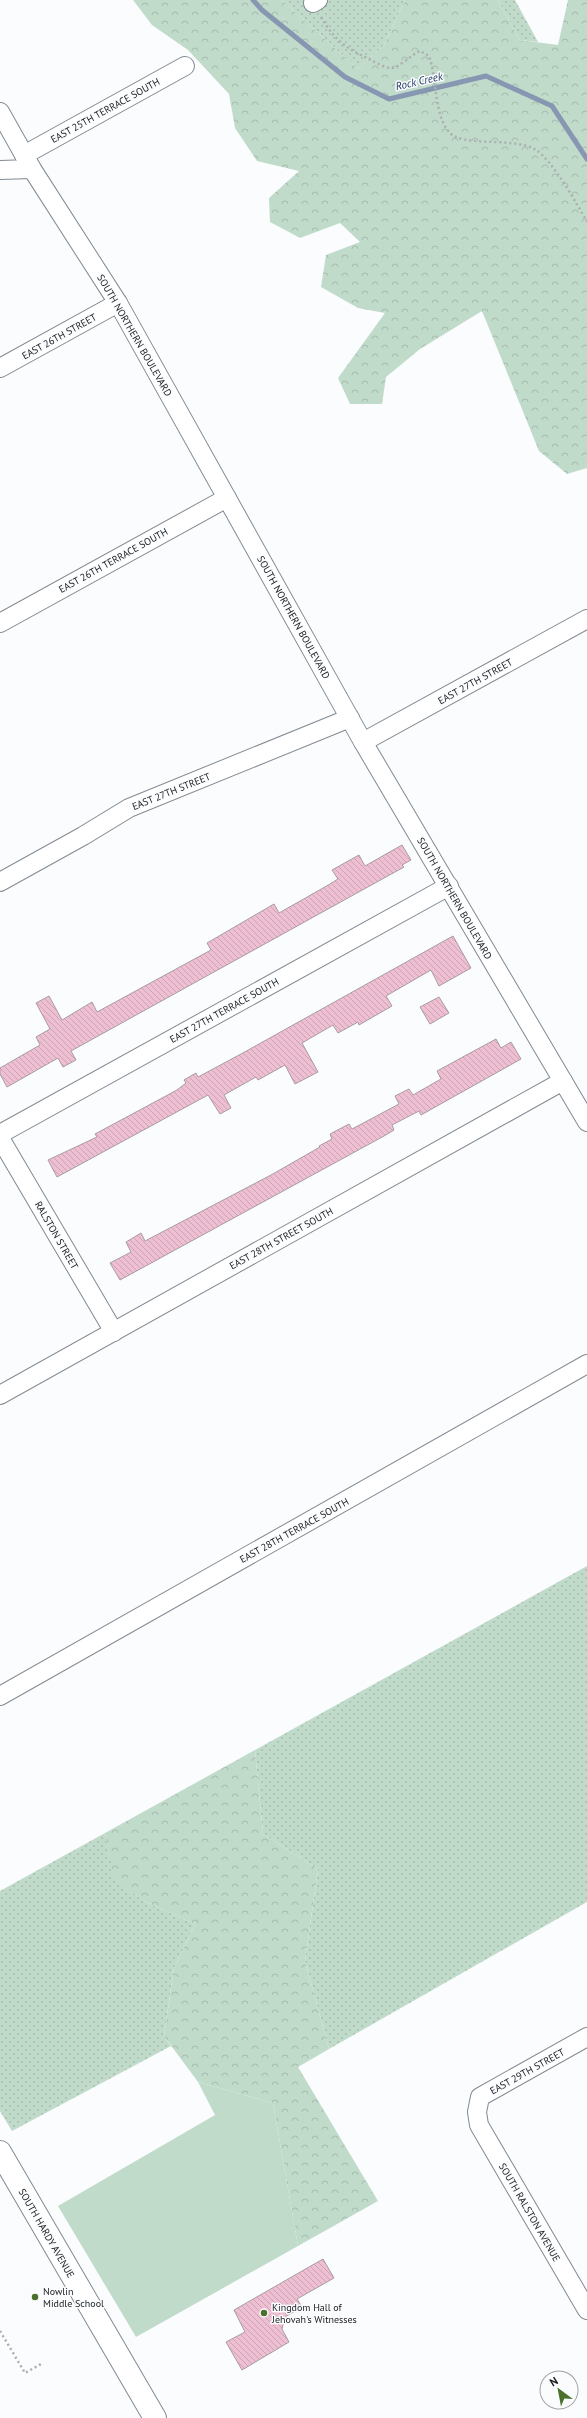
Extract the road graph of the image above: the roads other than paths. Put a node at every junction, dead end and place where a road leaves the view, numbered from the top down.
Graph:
1 (185, 66) dead end
2 (0, 112) edge
3 (28, 162) junction
4 (0, 170) edge
5 (118, 303) junction
6 (0, 368) edge
7 (227, 498) junction
8 (587, 619) edge
9 (0, 623) edge
10 (350, 718) junction
11 (363, 742) junction
12 (0, 882) edge
13 (449, 886) junction
14 (562, 1081) junction
15 (582, 1104) edge
16 (587, 1122) edge
17 (0, 1134) edge
18 (0, 1138) edge
19 (114, 1332) junction
20 (587, 1364) edge
21 (0, 1395) edge
22 (0, 1696) edge
23 (587, 2037) edge
24 (477, 2112) joint
25 (0, 2152) edge
26 (587, 2310) edge
27 (155, 2418) edge

1 - 3 street, EAST 25TH TERRACE SOUTH
2 - 3 street, SOUTH NORTHERN BOULEVARD
3 - 4 street, EAST 25TH TERRACE SOUTH
3 - 5 street, SOUTH NORTHERN BOULEVARD
5 - 6 street, EAST 26TH STREET
5 - 7 street, SOUTH NORTHERN BOULEVARD
7 - 9 street, EAST 26TH TERRACE SOUTH
7 - 10 street, SOUTH NORTHERN BOULEVARD
8 - 11 street, EAST 27TH STREET
10 - 11 street, SOUTH NORTHERN BOULEVARD
10 - 12 street, EAST 27TH STREET
11 - 13 street, SOUTH NORTHERN BOULEVARD
13 - 14 street, SOUTH NORTHERN BOULEVARD
13 - 17 street, EAST 27TH TERRACE SOUTH
14 - 15 street, SOUTH NORTHERN BOULEVARD
14 - 19 street, EAST 28TH STREET SOUTH
15 - 16 street, SOUTH NORTHERN BOULEVARD
18 - 19 street, RALSTON STREET
19 - 21 street, EAST 28TH STREET SOUTH
20 - 22 street, EAST 28TH TERRACE SOUTH
23 - 24 street, EAST 29TH STREET
24 - 26 street, SOUTH RALSTON AVENUE
25 - 27 street, SOUTH HARDY AVENUE

